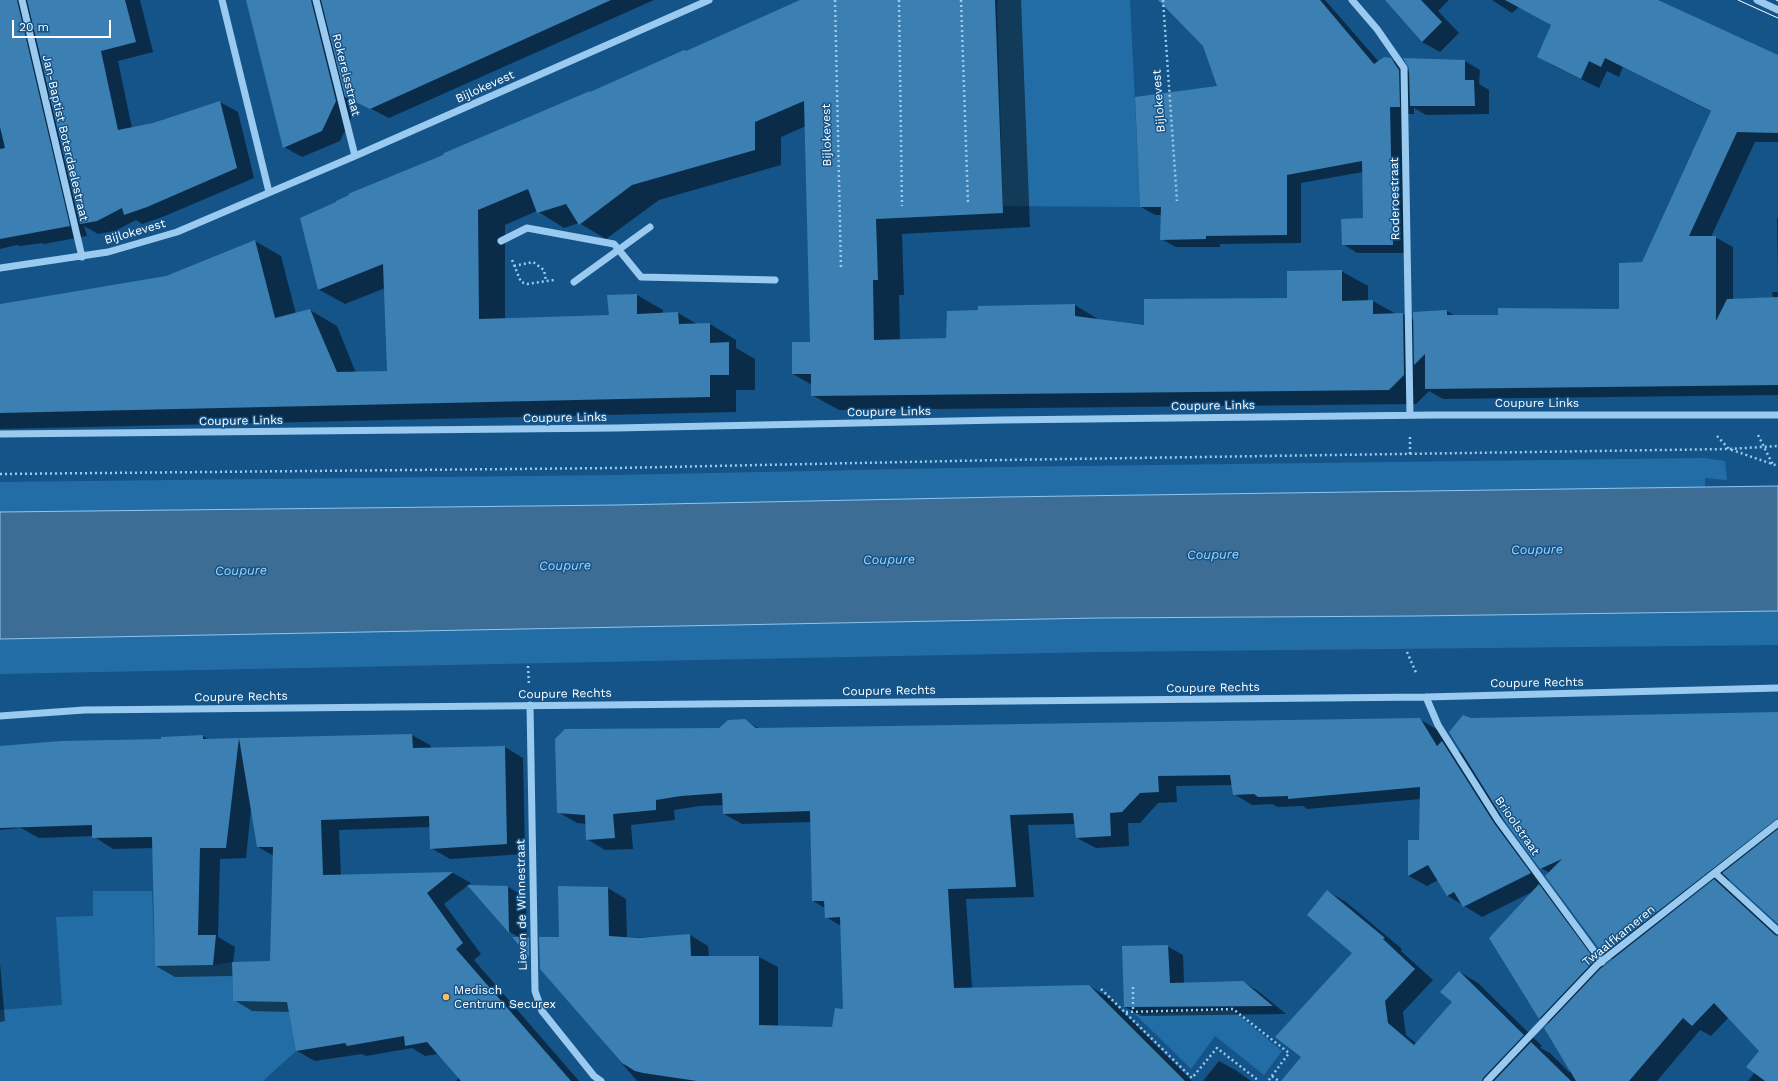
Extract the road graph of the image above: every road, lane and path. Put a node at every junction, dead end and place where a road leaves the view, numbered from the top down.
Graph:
1 (22, 0) edge
2 (222, 0) edge
3 (316, 0) edge
4 (709, 0) edge
5 (835, 0) edge
6 (899, 0) edge
7 (961, 0) edge
8 (1163, 0) edge
9 (1352, 0) edge
10 (1757, 0) edge
11 (1778, 10) edge
12 (355, 156) junction
13 (269, 192) junction
14 (1177, 201) dead end
15 (968, 204) dead end
16 (902, 206) dead end
17 (650, 227) dead end
18 (502, 240) joint
19 (618, 250) junction
20 (82, 257) junction
21 (514, 266) junction
22 (0, 268) edge
23 (841, 270) dead end
24 (775, 280) dead end
25 (546, 281) junction
26 (574, 282) joint
27 (1696, 414) junction
28 (1749, 414) junction
29 (1410, 415) junction
30 (1778, 415) edge
31 (0, 434) edge
32 (1778, 446) edge
33 (1763, 447) junction
34 (1729, 449) junction
35 (1773, 465) junction
36 (1778, 466) edge
37 (0, 474) edge
38 (1778, 688) edge
39 (1426, 697) junction
40 (530, 705) junction
41 (0, 716) edge
42 (1778, 823) edge
43 (1715, 873) junction
44 (1778, 931) edge
45 (1602, 962) junction
46 (1133, 987) dead end
47 (1102, 989) dead end
48 (1125, 1012) junction
49 (1133, 1012) junction
50 (1272, 1076) junction
51 (601, 1081) edge
52 (1259, 1081) edge
53 (1268, 1081) edge
54 (1279, 1081) edge
55 (1487, 1081) edge

1 - 20 street, Jan-Baptist Boterdaelestraat
2 - 13 street
3 - 12 street, Rokerelsstraat
4 - 12 street, Bijlokevest
5 - 23 path, Bijlokevest
6 - 16 path
7 - 15 path
8 - 14 path, Bijlokevest
9 - 29 street, Roderoestraat
10 - 11 street
12 - 13 street, Bijlokevest
13 - 20 street, Bijlokevest
17 - 19 street
18 - 19 street
18 - 21 path
19 - 24 street
19 - 26 street
20 - 22 street, Bijlokevest
21 - 25 path
21 - 25 path
25 - 26 path
27 - 28 street, Coupure Links
27 - 29 street, Coupure Links
27 - 34 path
28 - 30 street, Coupure Links
28 - 33 path
29 - 31 street, Coupure Links
32 - 33 path
33 - 34 path
33 - 35 path
34 - 35 path
34 - 37 path
35 - 36 path
38 - 39 street, Coupure Rechts
39 - 40 street, Coupure Rechts
39 - 45 street, Brioolstraat
40 - 41 street, Coupure Rechts
40 - 51 street, Lieven de Winnestraat
42 - 43 street, Twaalfkameren
43 - 44 street
43 - 45 street, Twaalfkameren
45 - 55 street, Twaalfkameren
46 - 49 path
47 - 48 path
48 - 49 path
48 - 52 path
49 - 50 path
50 - 53 path
50 - 54 path

